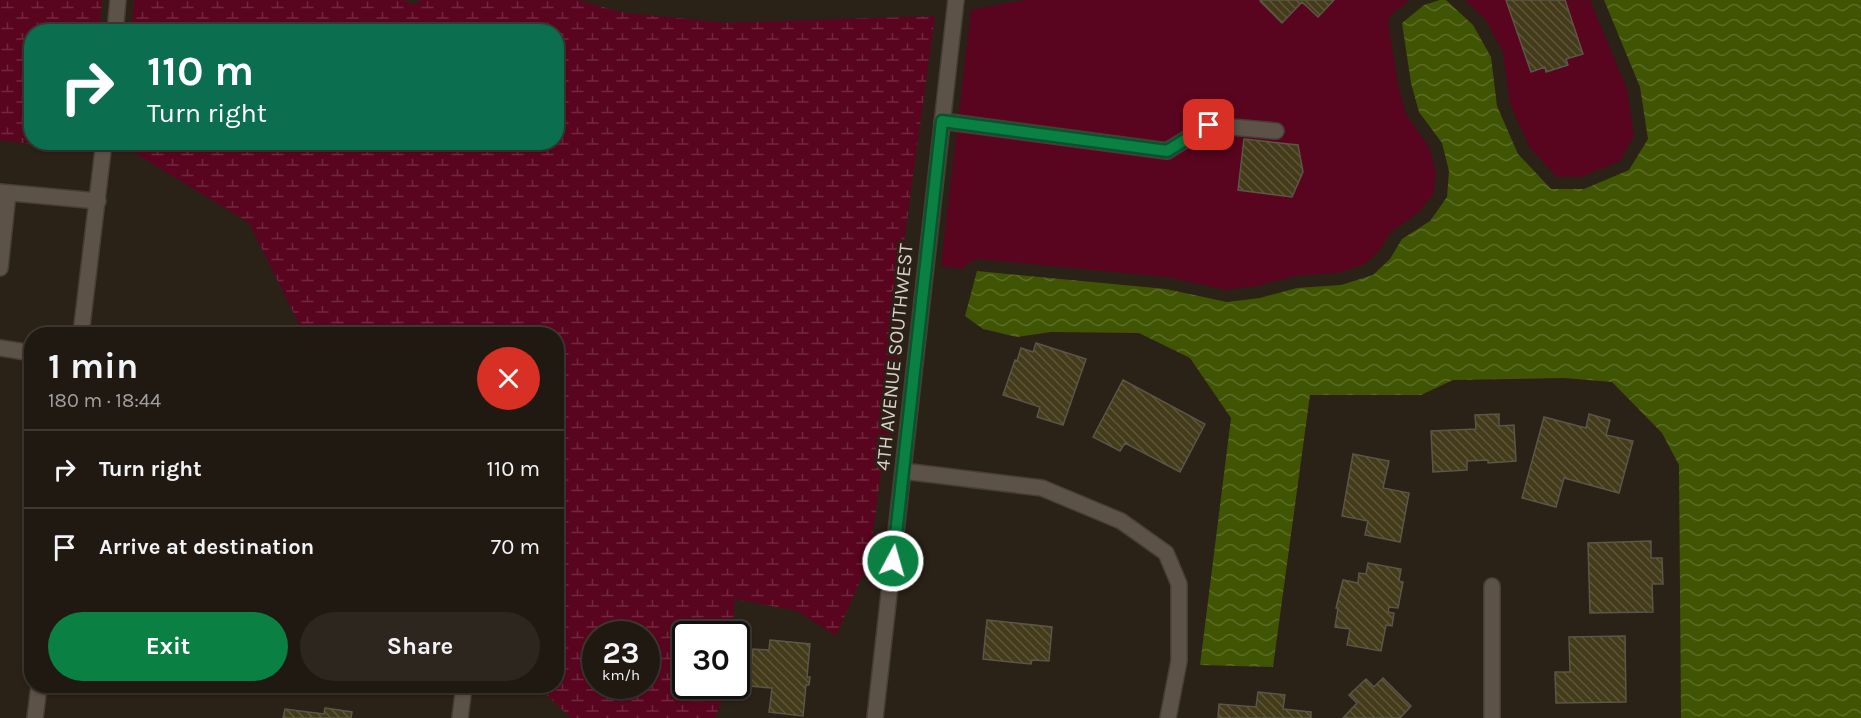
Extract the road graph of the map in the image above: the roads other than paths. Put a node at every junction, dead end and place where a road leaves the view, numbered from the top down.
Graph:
1 (118, 0) edge
2 (956, 0) edge
3 (116, 24) edge
4 (942, 121) junction
5 (1276, 131) dead end
6 (103, 150) edge
7 (4, 193) edge
8 (98, 201) junction
9 (0, 268) edge
10 (82, 327) edge
11 (0, 348) edge
12 (24, 352) edge
13 (903, 471) junction
14 (1492, 586) dead end
15 (38, 693) edge
16 (463, 693) edge
17 (35, 718) edge
18 (460, 718) edge
19 (875, 718) edge
20 (1168, 718) edge
21 (1492, 718) edge

1 - 3 street
2 - 4 street, 4TH AVENUE SOUTHWEST
4 - 5 street
4 - 13 street, 4TH AVENUE SOUTHWEST
6 - 8 street
7 - 8 street
7 - 9 street
8 - 10 street
11 - 12 street
13 - 19 street, 4TH AVENUE SOUTHWEST
13 - 20 street
14 - 21 street
15 - 17 street
16 - 18 street

